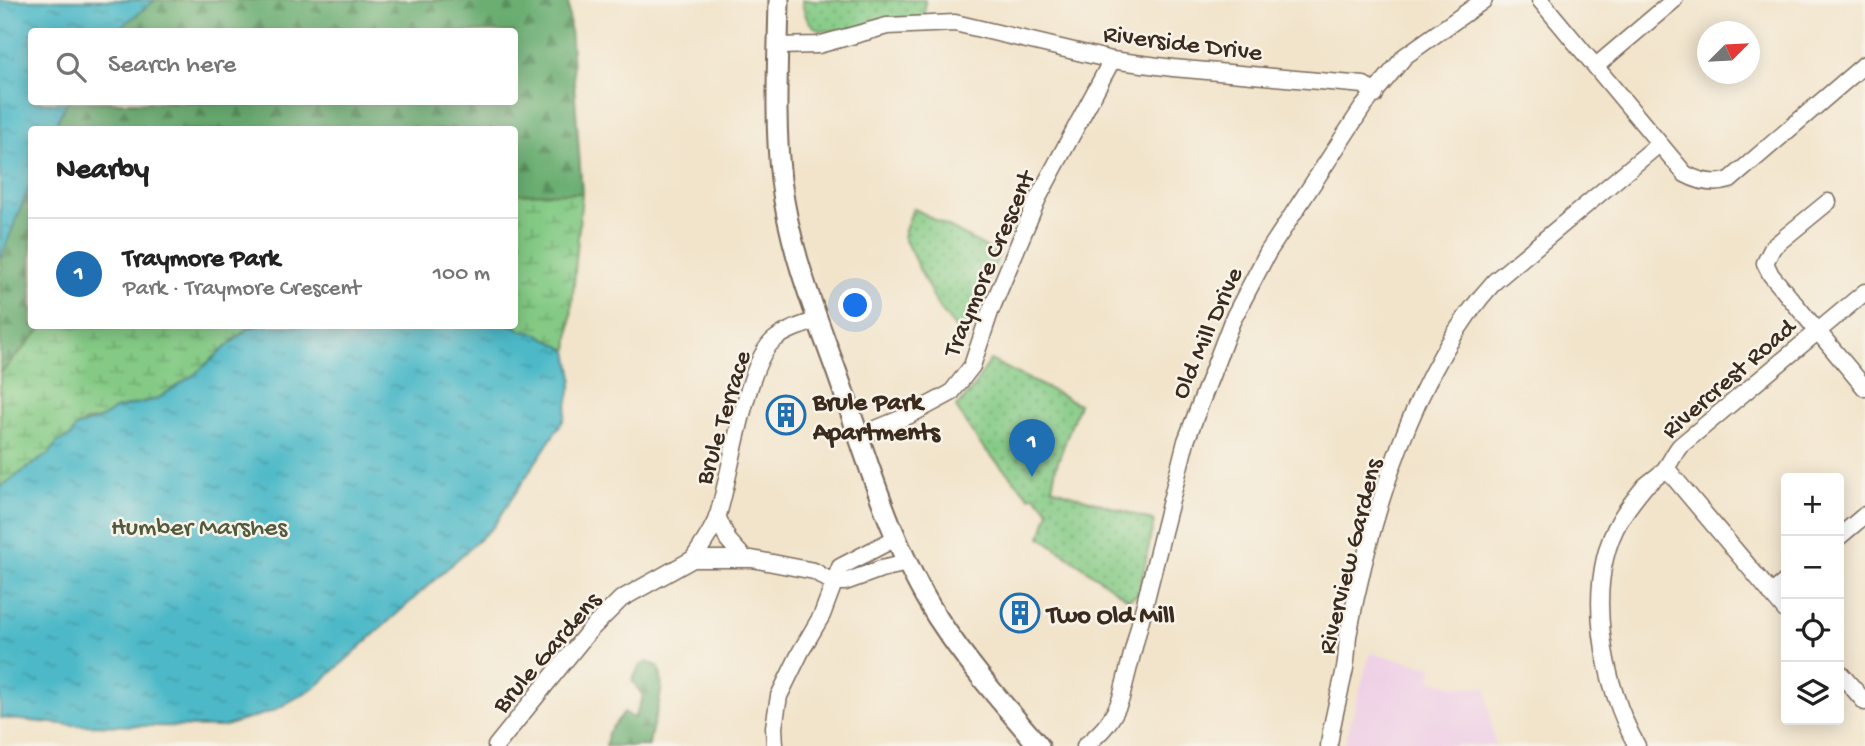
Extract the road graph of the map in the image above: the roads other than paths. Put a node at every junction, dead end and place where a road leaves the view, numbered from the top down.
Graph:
1 (779, 0) edge
2 (1484, 0) edge
3 (1540, 0) edge
4 (1674, 0) edge
5 (778, 46) junction
6 (1112, 60) junction
7 (1865, 64) edge
8 (1596, 66) junction
9 (1375, 95) junction
10 (1659, 144) junction
11 (1828, 202) dead end
12 (1865, 292) edge
13 (818, 320) junction
14 (1817, 331) junction
15 (1865, 388) edge
16 (859, 436) junction
17 (1666, 468) junction
18 (1865, 514) edge
19 (717, 516) junction
20 (1840, 536) edge
21 (896, 537) junction
22 (693, 559) junction
23 (746, 559) junction
24 (908, 562) junction
25 (832, 582) junction
26 (1781, 585) edge
27 (1771, 594) junction
28 (1781, 605) edge
29 (1844, 678) edge
30 (1865, 702) edge
31 (496, 746) edge
32 (775, 746) edge
33 (1039, 746) edge
34 (1085, 746) edge
35 (1329, 746) edge
36 (1637, 746) edge

1 - 5 main road
2 - 9 street, Old Mill Drive
3 - 8 street
4 - 8 street
5 - 6 street, Riverside Drive
5 - 13 main road
6 - 9 street, Riverside Drive
6 - 16 street, Traymore Crescent
7 - 10 street
8 - 10 street
9 - 34 street, Old Mill Drive
10 - 35 street, Riverview Gardens
11 - 14 street
12 - 14 street, Rivercrest Road
13 - 16 main road
13 - 19 street, Brule Terrace
14 - 15 street
14 - 17 street, Rivercrest Road
16 - 21 main road
17 - 27 street
17 - 36 street, Rivercrest Road
18 - 20 street
19 - 22 street, Brule Terrace
19 - 23 street, Brule Terrace
21 - 24 main road
21 - 25 street
22 - 23 street, Brule Gardens
22 - 31 street, Brule Gardens
23 - 25 street, Brule Gardens
24 - 25 street
24 - 33 main road
25 - 32 street
26 - 27 street
27 - 28 street
29 - 30 street

